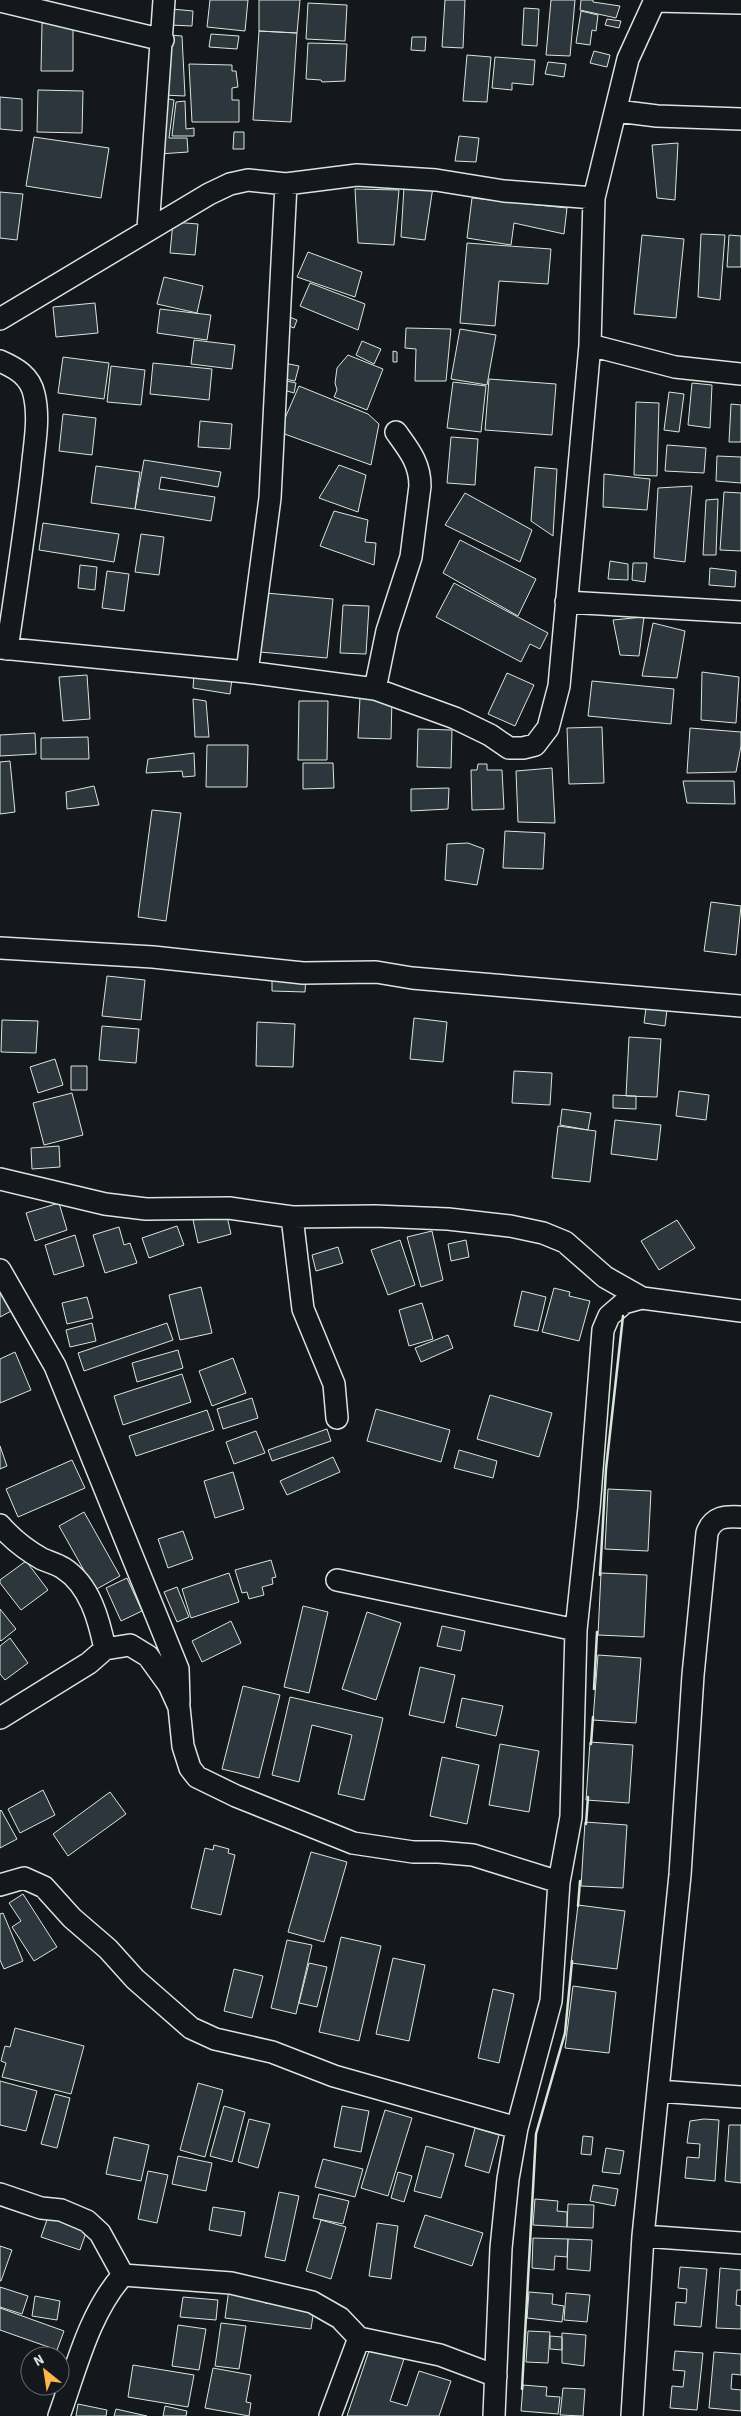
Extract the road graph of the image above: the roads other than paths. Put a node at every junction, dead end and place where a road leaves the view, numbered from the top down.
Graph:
1 (70, 0) edge
2 (164, 0) edge
3 (655, 0) edge
4 (0, 1) edge
5 (741, 3) edge
6 (47, 12) junction
7 (162, 40) junction
8 (617, 111) junction
9 (741, 119) edge
10 (286, 184) junction
11 (594, 198) junction
12 (148, 229) junction
13 (0, 319) edge
14 (590, 345) junction
15 (0, 361) edge
16 (741, 374) edge
17 (396, 432) dead end
18 (566, 602) junction
19 (741, 612) edge
20 (4, 648) edge
21 (247, 672) junction
22 (375, 689) junction
23 (0, 948) edge
24 (741, 1006) edge
25 (0, 1179) edge
26 (292, 1217) junction
27 (0, 1270) edge
28 (605, 1277) junction
29 (642, 1298) junction
30 (741, 1311) edge
31 (609, 1316) junction
32 (337, 1418) dead end
33 (741, 1517) edge
34 (0, 1525) edge
35 (337, 1580) dead end
36 (576, 1630) junction
37 (105, 1649) junction
38 (179, 1707) junction
39 (0, 1718) edge
40 (558, 1882) junction
41 (0, 1884) edge
42 (658, 2091) junction
43 (741, 2097) edge
44 (517, 2128) junction
45 (0, 2194) edge
46 (643, 2236) junction
47 (741, 2243) edge
48 (123, 2275) junction
49 (359, 2338) junction
50 (496, 2376) junction
51 (59, 2416) edge
52 (330, 2416) edge
53 (494, 2416) edge
54 (632, 2416) edge

1 - 6 street
2 - 7 street
3 - 5 street
3 - 8 street
4 - 6 street
6 - 7 street
7 - 12 street
8 - 9 street
8 - 11 street
10 - 11 street
10 - 12 street
10 - 21 street
11 - 14 street
12 - 13 street
14 - 16 street
14 - 18 street
15 - 20 street
17 - 22 street
18 - 19 street
18 - 22 street
20 - 21 street
21 - 22 street
23 - 24 street
25 - 26 street
26 - 28 street
26 - 32 street
27 - 38 street
28 - 29 street
28 - 31 street
29 - 30 street
29 - 31 street
31 - 36 street
33 - 42 street
34 - 37 street
35 - 36 street
36 - 40 street
37 - 38 street
37 - 39 street
38 - 40 street
40 - 44 street
41 - 44 street
42 - 43 street
42 - 46 street
44 - 50 street
45 - 48 street
46 - 47 street
46 - 54 street
48 - 49 street
48 - 51 street
49 - 50 street
49 - 52 street
50 - 53 street

